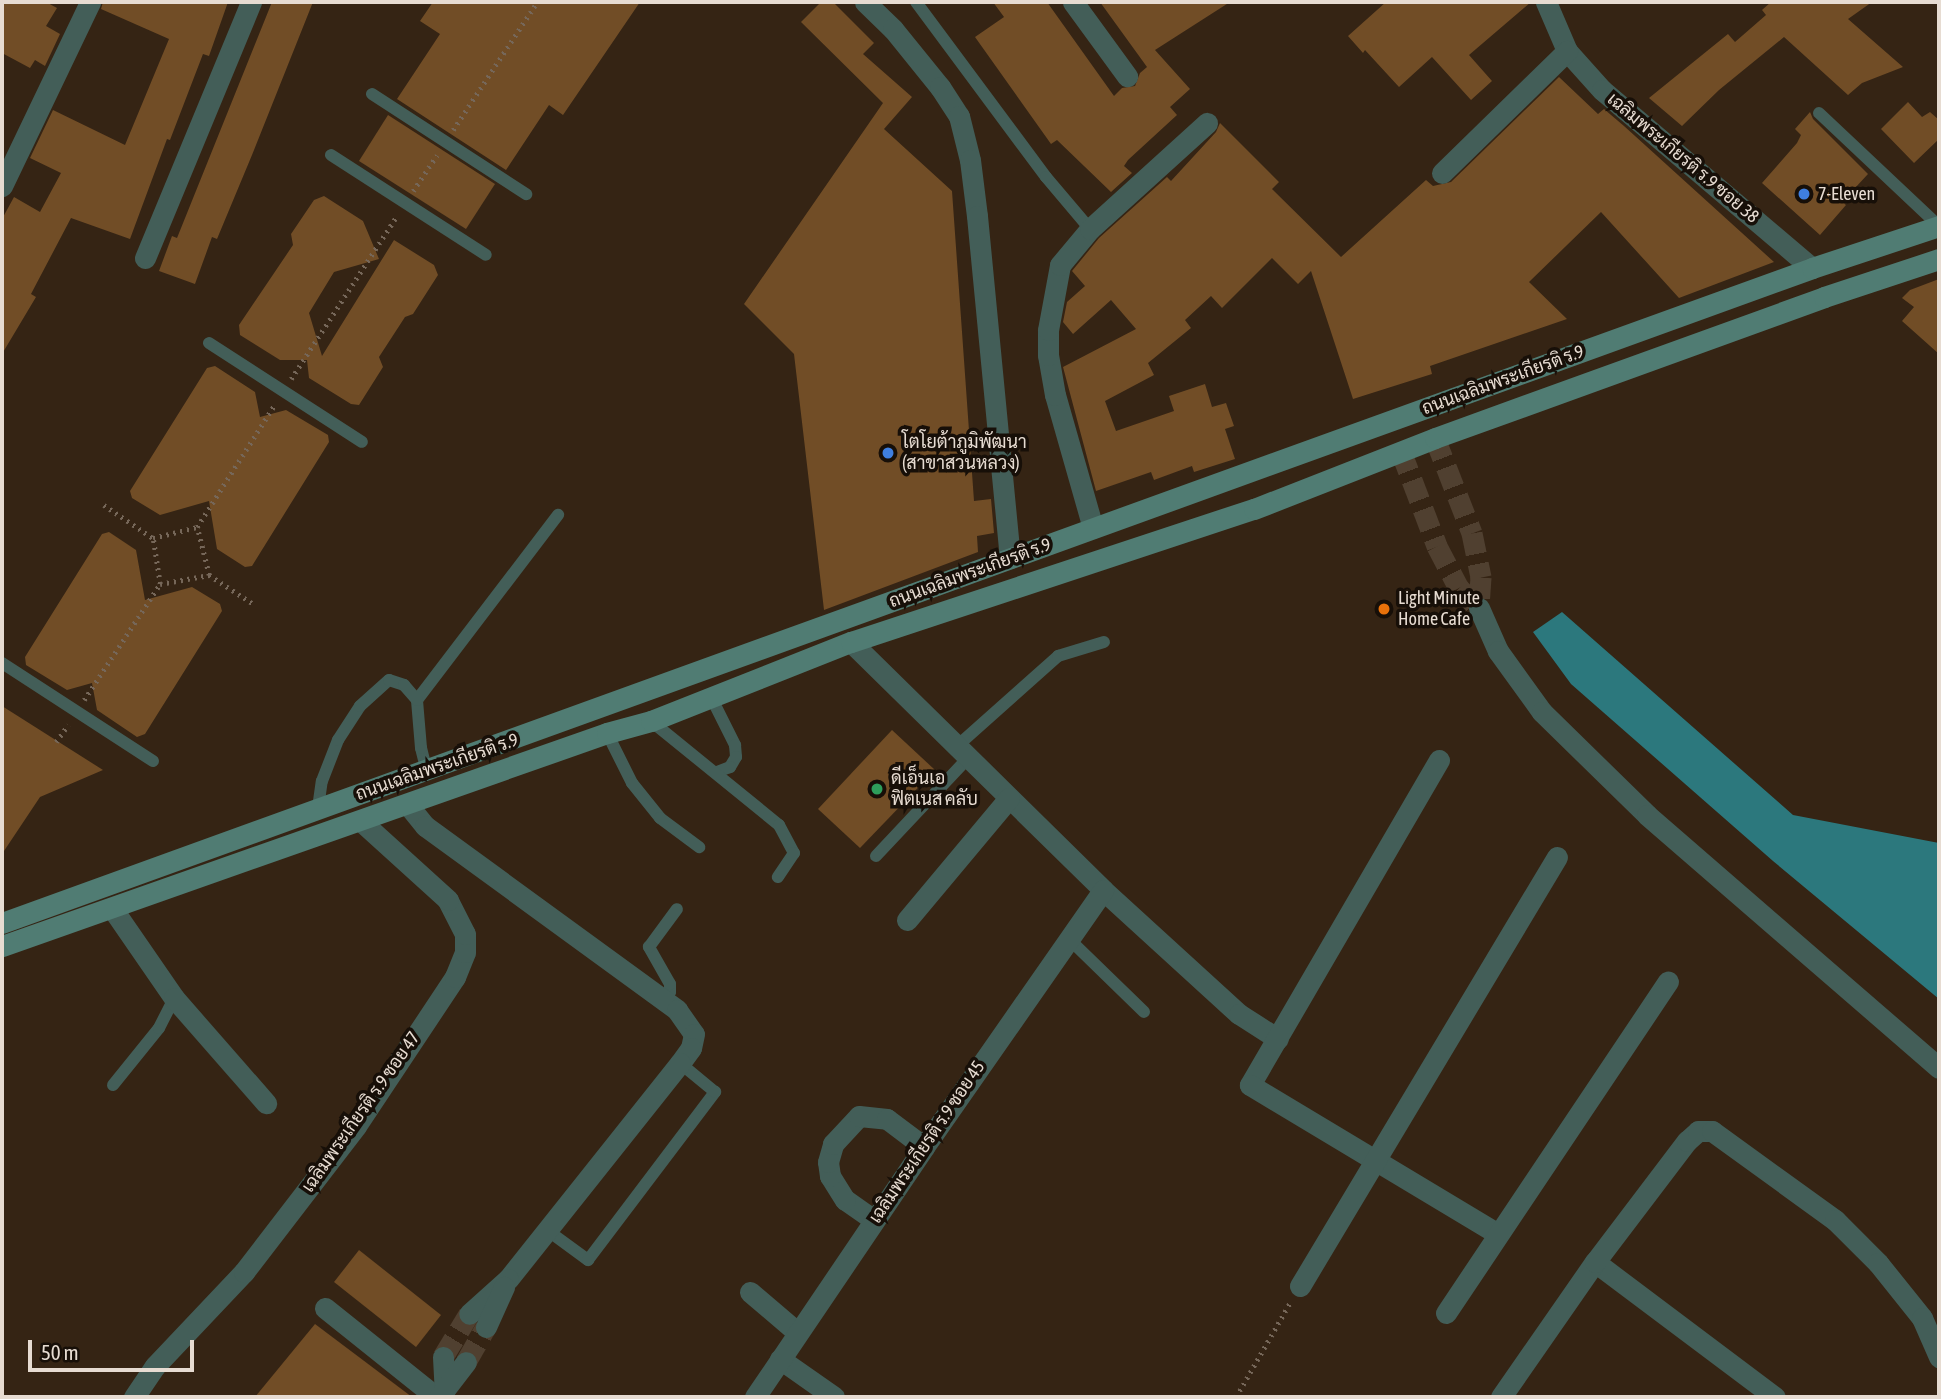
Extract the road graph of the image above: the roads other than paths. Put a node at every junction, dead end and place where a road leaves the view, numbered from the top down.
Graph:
1 (90, 2) edge
2 (251, 2) edge
3 (865, 2) edge
4 (916, 2) edge
5 (1073, 2) edge
6 (1546, 2) edge
7 (1567, 51) junction
8 (1127, 76) dead end
9 (372, 94) dead end
10 (1819, 113) dead end
11 (1206, 123) dead end
12 (331, 155) dead end
13 (1441, 173) dead end
14 (2, 186) edge
15 (526, 194) dead end
16 (1939, 226) edge
17 (1090, 229) junction
18 (486, 256) dead end
19 (145, 258) dead end
20 (1939, 260) edge
21 (1812, 268) junction
22 (1825, 297) junction
23 (209, 343) dead end
24 (362, 442) dead end
25 (558, 515) dead end
26 (1093, 528) junction
27 (1010, 558) junction
28 (1479, 608) dead end
29 (851, 642) junction
30 (1104, 642) dead end
31 (2, 663) edge
32 (711, 697) junction
33 (417, 700) junction
34 (651, 721) junction
35 (607, 733) junction
36 (962, 752) junction
37 (1439, 760) dead end
38 (153, 761) dead end
39 (427, 772) junction
40 (717, 772) junction
41 (1009, 798) junction
42 (408, 805) junction
43 (318, 808) junction
44 (361, 821) junction
45 (699, 847) dead end
46 (876, 856) dead end
47 (1557, 857) dead end
48 (778, 877) dead end
49 (1103, 890) junction
50 (112, 908) junction
51 (677, 909) dead end
52 (907, 920) dead end
53 (2, 923) edge
54 (1068, 938) junction
55 (2, 946) edge
56 (1668, 981) dead end
57 (174, 998) junction
58 (662, 1001) junction
59 (1144, 1012) dead end
60 (1278, 1039) junction
61 (680, 1063) junction
62 (1939, 1068) edge
63 (113, 1085) dead end
64 (266, 1103) dead end
65 (924, 1147) junction
66 (1373, 1161) junction
67 (874, 1220) junction
68 (547, 1230) junction
69 (1496, 1233) junction
70 (1595, 1262) junction
71 (1300, 1286) road end
72 (750, 1292) dead end
73 (325, 1308) dead end
74 (1446, 1313) dead end
75 (477, 1321) tunnel mouth
76 (797, 1332) junction
77 (443, 1357) tunnel mouth
78 (1939, 1357) edge
79 (780, 1359) junction
80 (466, 1362) tunnel mouth
81 (440, 1395) edge
82 (134, 1397) edge
83 (755, 1397) edge
84 (834, 1397) edge
85 (1502, 1397) edge
86 (1775, 1397) edge

1 - 14 street
2 - 19 street
3 - 27 street
4 - 17 lane
5 - 8 street
6 - 7 street, เฉลิมพระเกียรติ ร.9 ซอย 38
7 - 13 street
7 - 21 street, เฉลิมพระเกียรติ ร.9 ซอย 38
9 - 15 lane
10 - 16 lane
11 - 17 street
12 - 18 lane
16 - 21 main road, ถนนเฉลิมพระเกียรติ ร.9
17 - 26 street
20 - 22 main road, ถนนเฉลิมพระเกียรติ ร.9
21 - 22 main road
21 - 26 main road, ถนนเฉลิมพระเกียรติ ร.9
22 - 29 main road, ถนนเฉลิมพระเกียรติ ร.9
23 - 24 lane
25 - 33 lane
26 - 27 main road, ถนนเฉลิมพระเกียรติ ร.9
27 - 39 main road, ถนนเฉลิมพระเกียรติ ร.9
28 - 62 street
29 - 32 main road, ถนนเฉลิมพระเกียรติ ร.9
29 - 36 street
30 - 36 lane
31 - 38 lane
32 - 34 main road, ถนนเฉลิมพระเกียรติ ร.9
32 - 40 lane
33 - 39 lane
33 - 43 lane
34 - 35 main road, ถนนเฉลิมพระเกียรติ ร.9
34 - 40 lane
35 - 42 main road, ถนนเฉลิมพระเกียรติ ร.9
35 - 45 lane
36 - 41 street
36 - 46 lane
37 - 60 street
39 - 43 main road, ถนนเฉลิมพระเกียรติ ร.9
40 - 48 lane
41 - 49 street
41 - 52 street
42 - 44 main road, ถนนเฉลิมพระเกียรติ ร.9
42 - 58 street
43 - 53 main road, ถนนเฉลิมพระเกียรติ ร.9
44 - 50 main road, ถนนเฉลิมพระเกียรติ ร.9
44 - 82 street, เฉลิมพระเกียรติ ร.9 ซอย 47
47 - 66 street
49 - 54 street, เฉลิมพระเกียรติ ร.9 ซอย 45
49 - 60 street
50 - 55 main road, ถนนเฉลิมพระเกียรติ ร.9
50 - 57 street
51 - 58 lane
54 - 59 lane
54 - 65 street, เฉลิมพระเกียรติ ร.9 ซอย 45
56 - 69 street
57 - 63 lane
57 - 64 street
58 - 61 street
60 - 66 street
61 - 68 street
61 - 68 lane
65 - 67 street, เฉลิมพระเกียรติ ร.9 ซอย 45
65 - 67 street
66 - 69 street
66 - 71 street
67 - 76 street, เฉลิมพระเกียรติ ร.9 ซอย 45
68 - 75 street
69 - 74 street
70 - 78 street
70 - 85 street
70 - 86 street
72 - 76 street
73 - 81 street
76 - 79 street, เฉลิมพระเกียรติ ร.9 ซอย 45
77 - 81 street
79 - 83 street, เฉลิมพระเกียรติ ร.9 ซอย 45
79 - 84 street
80 - 81 street

